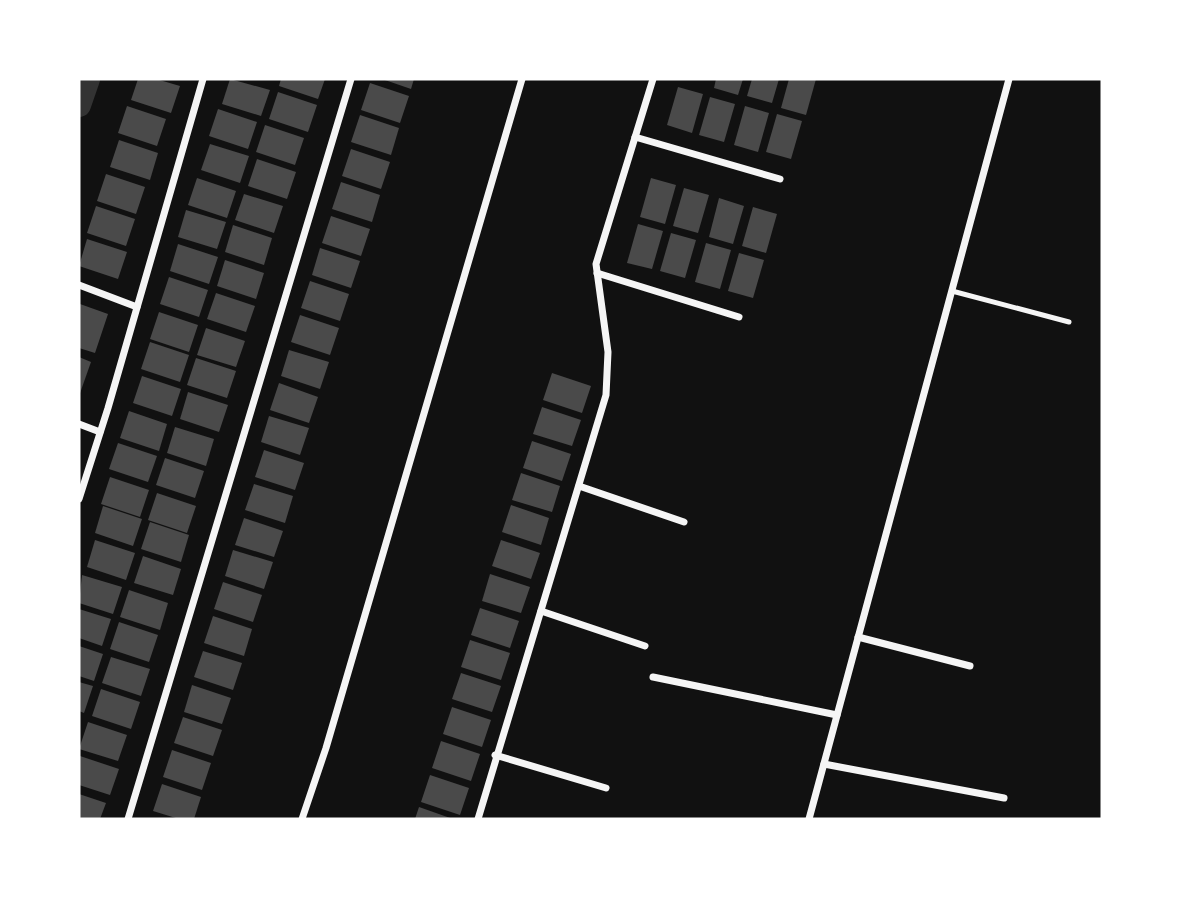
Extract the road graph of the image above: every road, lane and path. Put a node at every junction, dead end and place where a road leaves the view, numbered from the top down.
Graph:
1 (203, 79) edge
2 (351, 79) edge
3 (522, 79) edge
4 (653, 79) edge
5 (1009, 79) edge
6 (635, 137) junction
7 (780, 179) dead end
8 (597, 274) junction
9 (79, 285) edge
10 (952, 291) junction
11 (137, 307) junction
12 (739, 317) dead end
13 (1069, 322) dead end
14 (79, 424) edge
15 (100, 432) junction
16 (579, 486) junction
17 (79, 499) edge
18 (684, 522) dead end
19 (541, 611) junction
20 (858, 637) junction
21 (645, 646) dead end
22 (970, 666) dead end
23 (653, 677) dead end
24 (837, 715) junction
25 (495, 755) junction
26 (824, 765) junction
27 (606, 788) dead end
28 (1004, 798) dead end
29 (128, 819) edge
30 (302, 819) edge
31 (478, 819) edge
32 (809, 819) edge

1 - 11 street
2 - 29 street
3 - 30 street
4 - 6 street
5 - 10 street
6 - 7 street
6 - 8 street
8 - 12 street
8 - 16 street
9 - 11 street
10 - 13 lane
10 - 20 street
11 - 15 street
14 - 15 street
15 - 17 street
16 - 18 street
16 - 19 street
19 - 21 street
19 - 25 street
20 - 22 street
20 - 24 street
23 - 24 street
24 - 26 street
25 - 27 street
25 - 31 street
26 - 28 street
26 - 32 street

